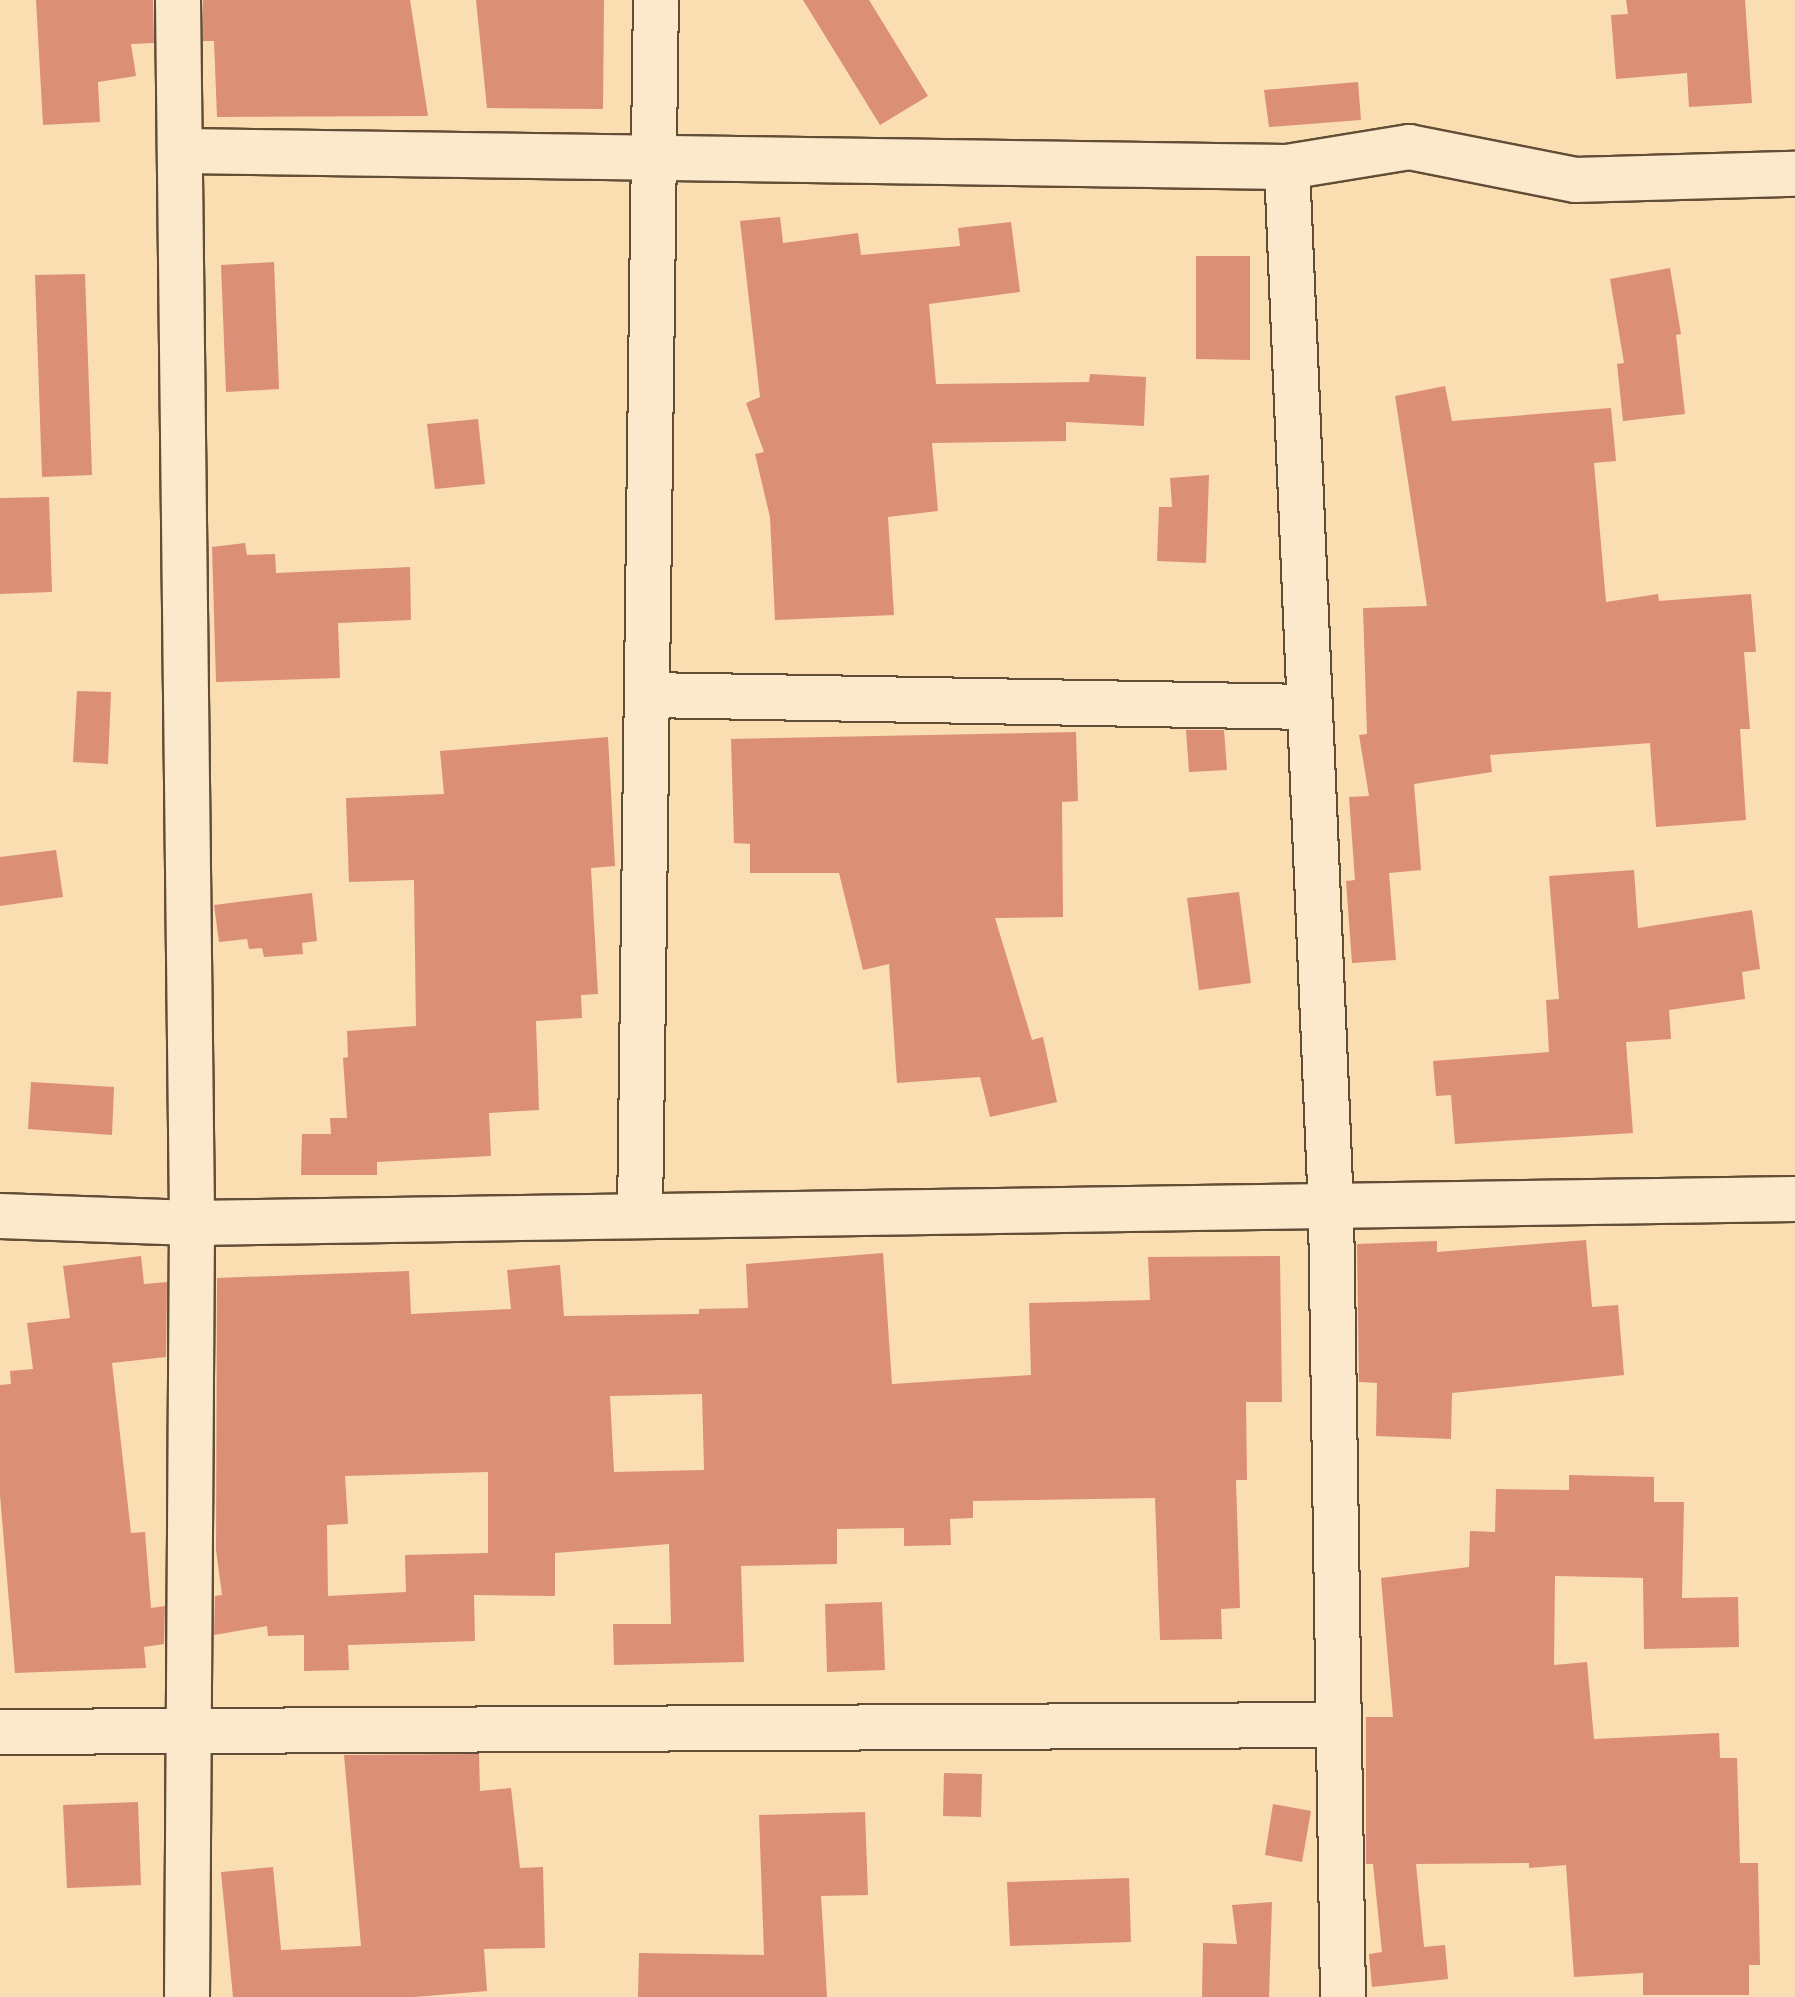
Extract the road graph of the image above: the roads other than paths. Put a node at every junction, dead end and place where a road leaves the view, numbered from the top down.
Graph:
1 (178, 0) edge
2 (656, 0) edge
3 (183, 151) junction
4 (656, 155) junction
5 (1287, 167) junction
6 (1795, 174) edge
7 (648, 695) junction
8 (1310, 707) junction
9 (1795, 1199) edge
10 (1331, 1209) junction
11 (0, 1216) edge
12 (640, 1216) junction
13 (192, 1223) junction
14 (1339, 1725) junction
15 (0, 1732) edge
16 (185, 1733) junction
17 (187, 1997) edge
18 (1343, 1997) edge

1 - 3 street
2 - 4 street
3 - 4 street
3 - 13 street
4 - 5 street
4 - 7 street
5 - 6 street
5 - 8 street
7 - 8 street
7 - 12 street
8 - 10 street
9 - 10 street
10 - 12 street
10 - 14 street
11 - 13 street
12 - 13 street
13 - 16 street
14 - 16 street
14 - 18 street
15 - 16 street
16 - 17 street

